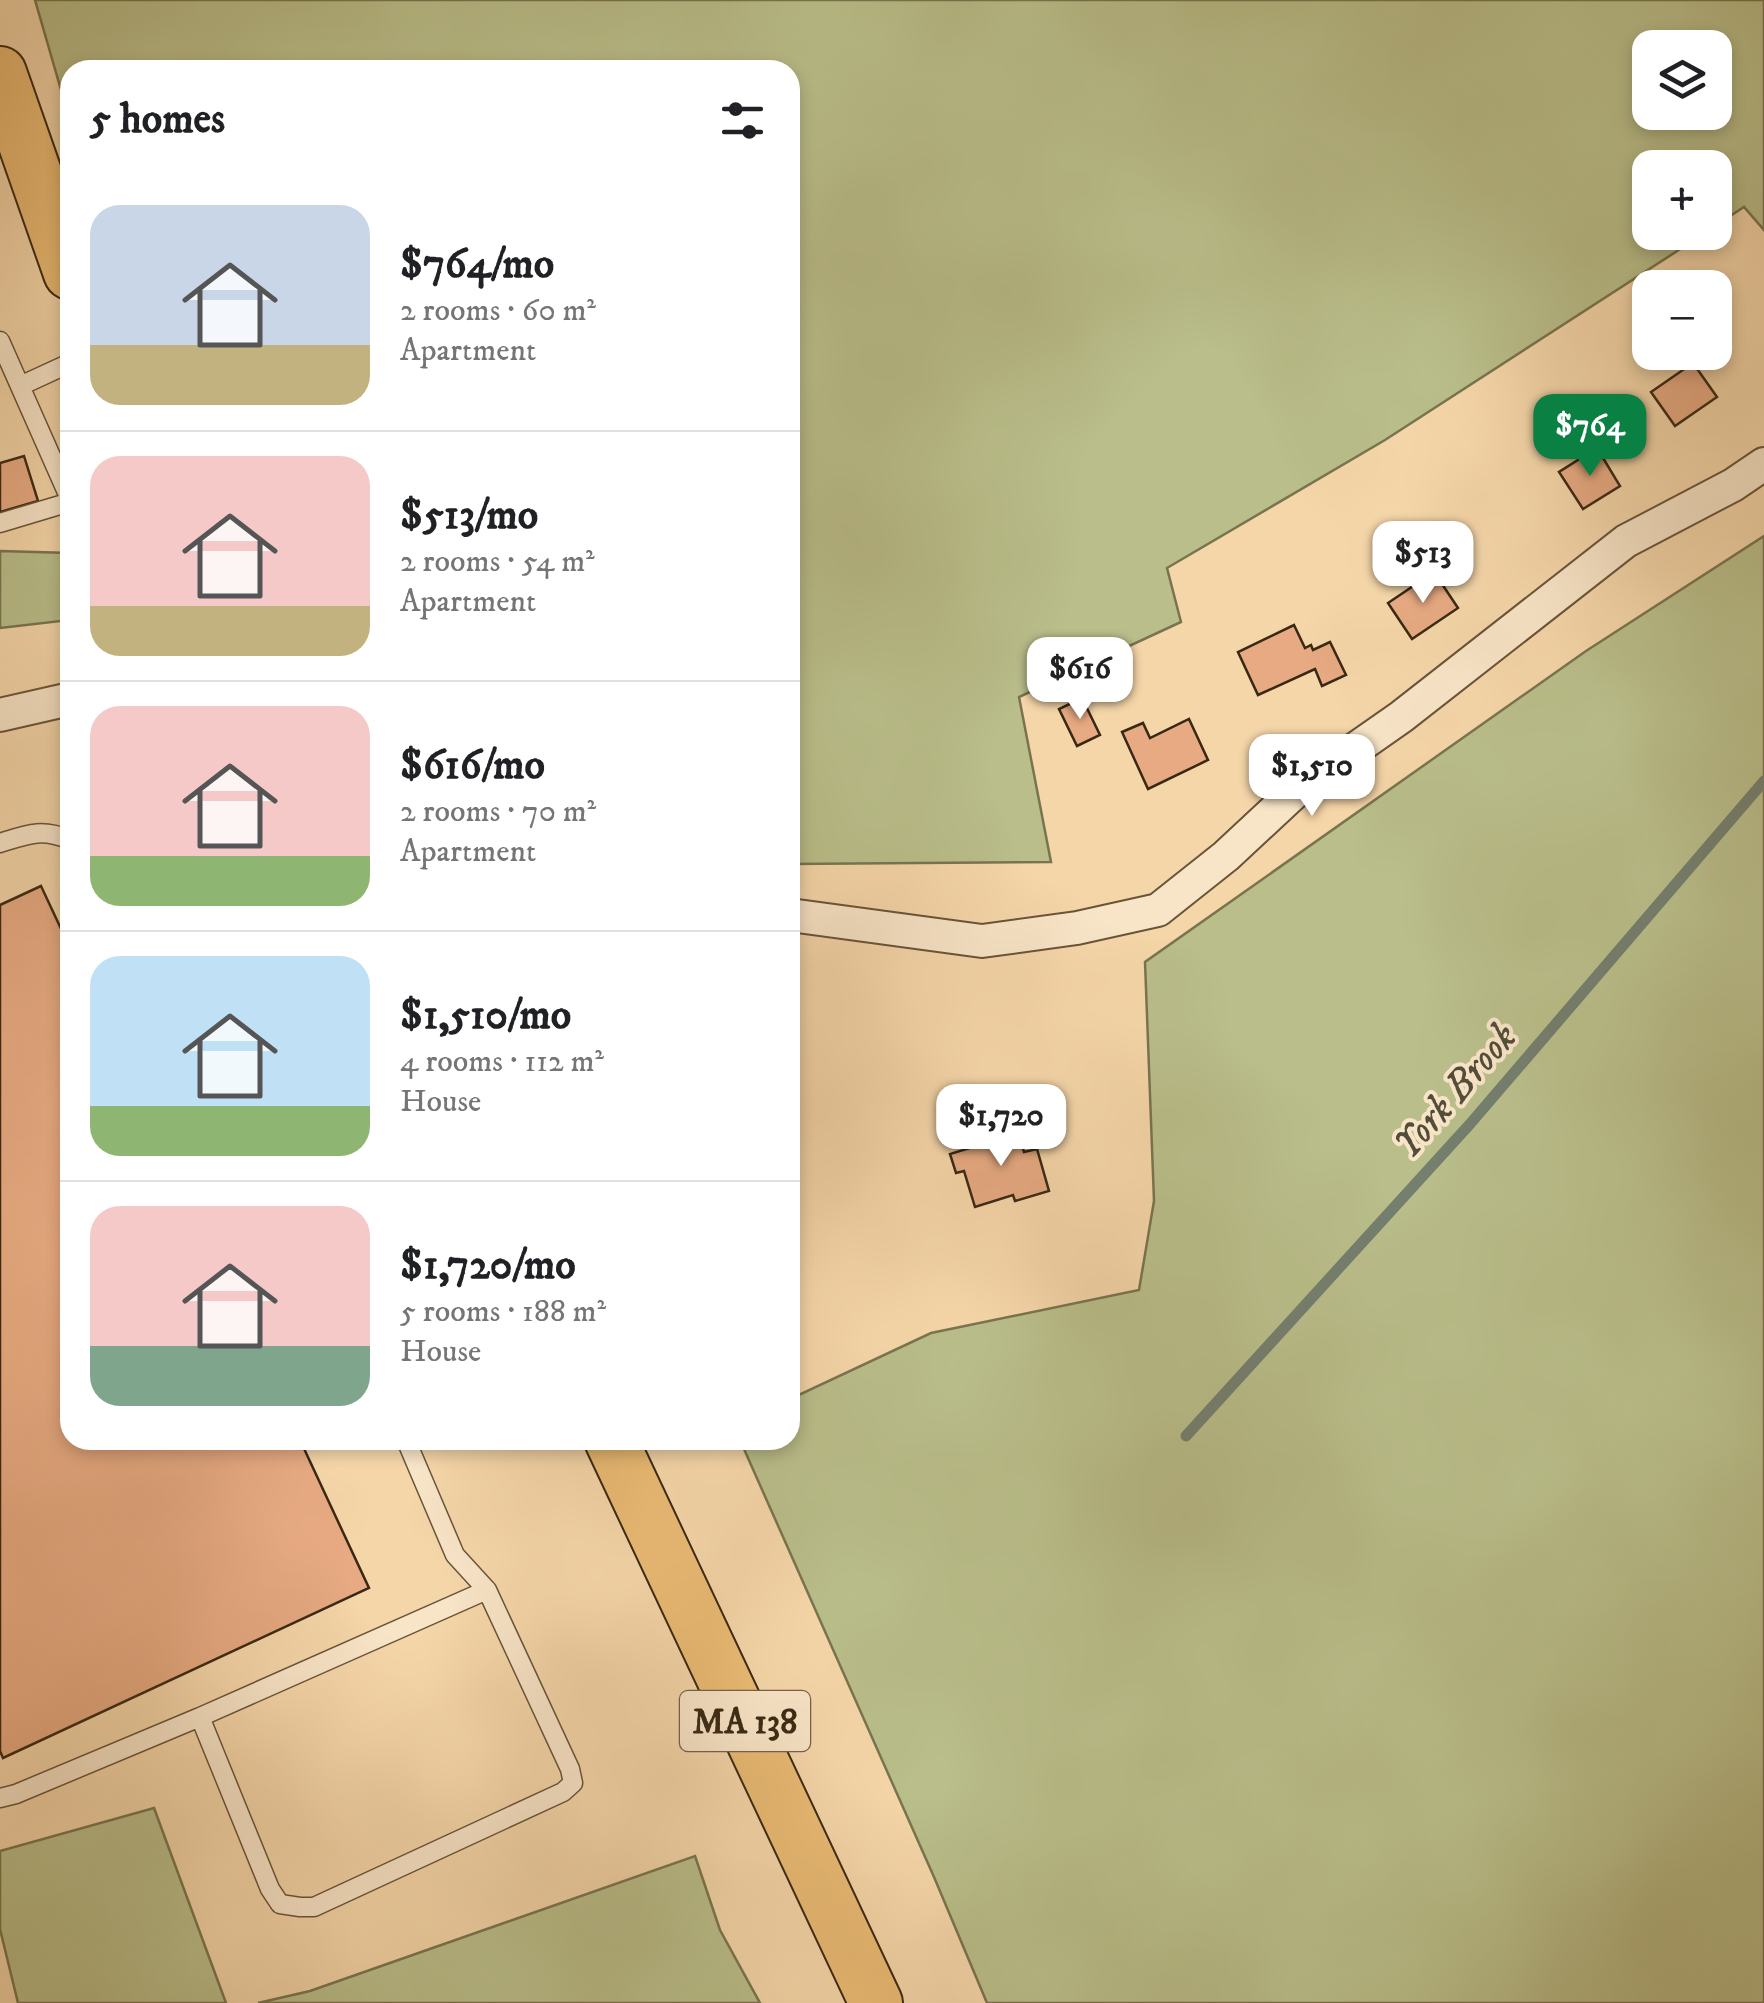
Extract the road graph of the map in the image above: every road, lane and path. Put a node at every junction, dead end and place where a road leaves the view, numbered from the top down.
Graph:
1 (5, 104) edge
2 (60, 247) edge
3 (0, 342) edge
4 (60, 368) edge
5 (20, 386) junction
6 (1764, 464) edge
7 (60, 477) edge
8 (60, 503) edge
9 (0, 523) edge
10 (60, 701) edge
11 (0, 716) edge
12 (60, 836) edge
13 (0, 843) edge
14 (800, 916) edge
15 (410, 1450) edge
16 (617, 1450) edge
17 (487, 1590) junction
18 (200, 1717) junction
19 (0, 1798) edge
20 (876, 2003) edge

1 - 2 main road
3 - 5 lane
4 - 5 lane
5 - 7 lane
6 - 14 street
8 - 9 lane
10 - 11 street
12 - 13 lane
15 - 17 lane
16 - 20 main road, MA 138
17 - 18 lane
17 - 18 lane
18 - 19 lane

